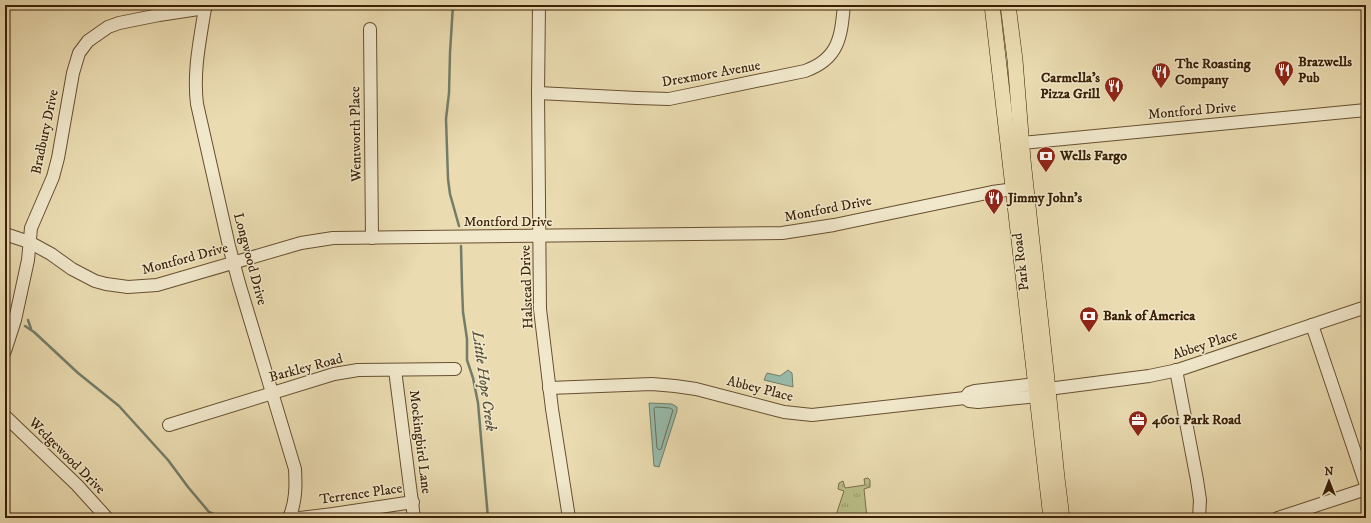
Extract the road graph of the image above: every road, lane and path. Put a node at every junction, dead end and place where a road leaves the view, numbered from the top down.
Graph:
1 (539, 5) edge
2 (844, 5) edge
3 (992, 5) edge
4 (1008, 5) edge
5 (207, 7) edge
6 (370, 29) dead end
7 (538, 93) junction
8 (1366, 110) edge
9 (1022, 143) junction
10 (1019, 188) junction
11 (5, 234) edge
12 (539, 237) junction
13 (372, 238) junction
14 (29, 242) junction
15 (234, 262) junction
16 (1366, 307) edge
17 (1312, 325) junction
18 (5, 351) edge
19 (455, 369) dead end
20 (395, 370) junction
21 (1176, 370) junction
22 (549, 388) junction
23 (1040, 389) junction
24 (273, 393) junction
25 (5, 416) edge
26 (168, 425) dead end
27 (1366, 485) edge
28 (1366, 489) edge
29 (413, 502) junction
30 (107, 518) edge
31 (289, 518) edge
32 (414, 518) edge
33 (569, 518) edge
34 (1050, 518) edge
35 (1062, 518) edge
36 (1199, 518) edge
37 (1278, 518) edge

1 - 7 street, Halstead Drive
2 - 7 street, Drexmore Avenue
3 - 10 main road, Park Road
4 - 9 main road, Park Road
5 - 14 street, Bradbury Drive
5 - 15 street, Longwood Drive
6 - 13 street, Wentworth Place
7 - 12 street, Halstead Drive
8 - 9 street, Montford Drive
9 - 10 main road, Park Road
10 - 12 street, Montford Drive
10 - 23 main road, Park Road
11 - 14 street, Montford Drive
12 - 13 street, Montford Drive
12 - 22 street, Halstead Drive
13 - 15 street, Montford Drive
14 - 15 street, Montford Drive
14 - 18 street, Bradbury Drive
15 - 24 street, Longwood Drive
16 - 17 street, Abbey Place
17 - 21 street, Abbey Place
17 - 27 street
19 - 20 street, Barkley Road
20 - 24 street, Barkley Road
20 - 29 street, Mockingbird Lane
21 - 23 street, Abbey Place
21 - 36 street
22 - 23 street, Abbey Place
22 - 33 street, Halstead Drive
23 - 34 main road, Park Road
23 - 35 main road, Park Road
24 - 26 street, Barkley Road
24 - 31 street, Longwood Drive
25 - 30 street, Wedgewood Drive
28 - 37 street
29 - 31 street, Terrence Place
29 - 32 street, Mockingbird Lane

